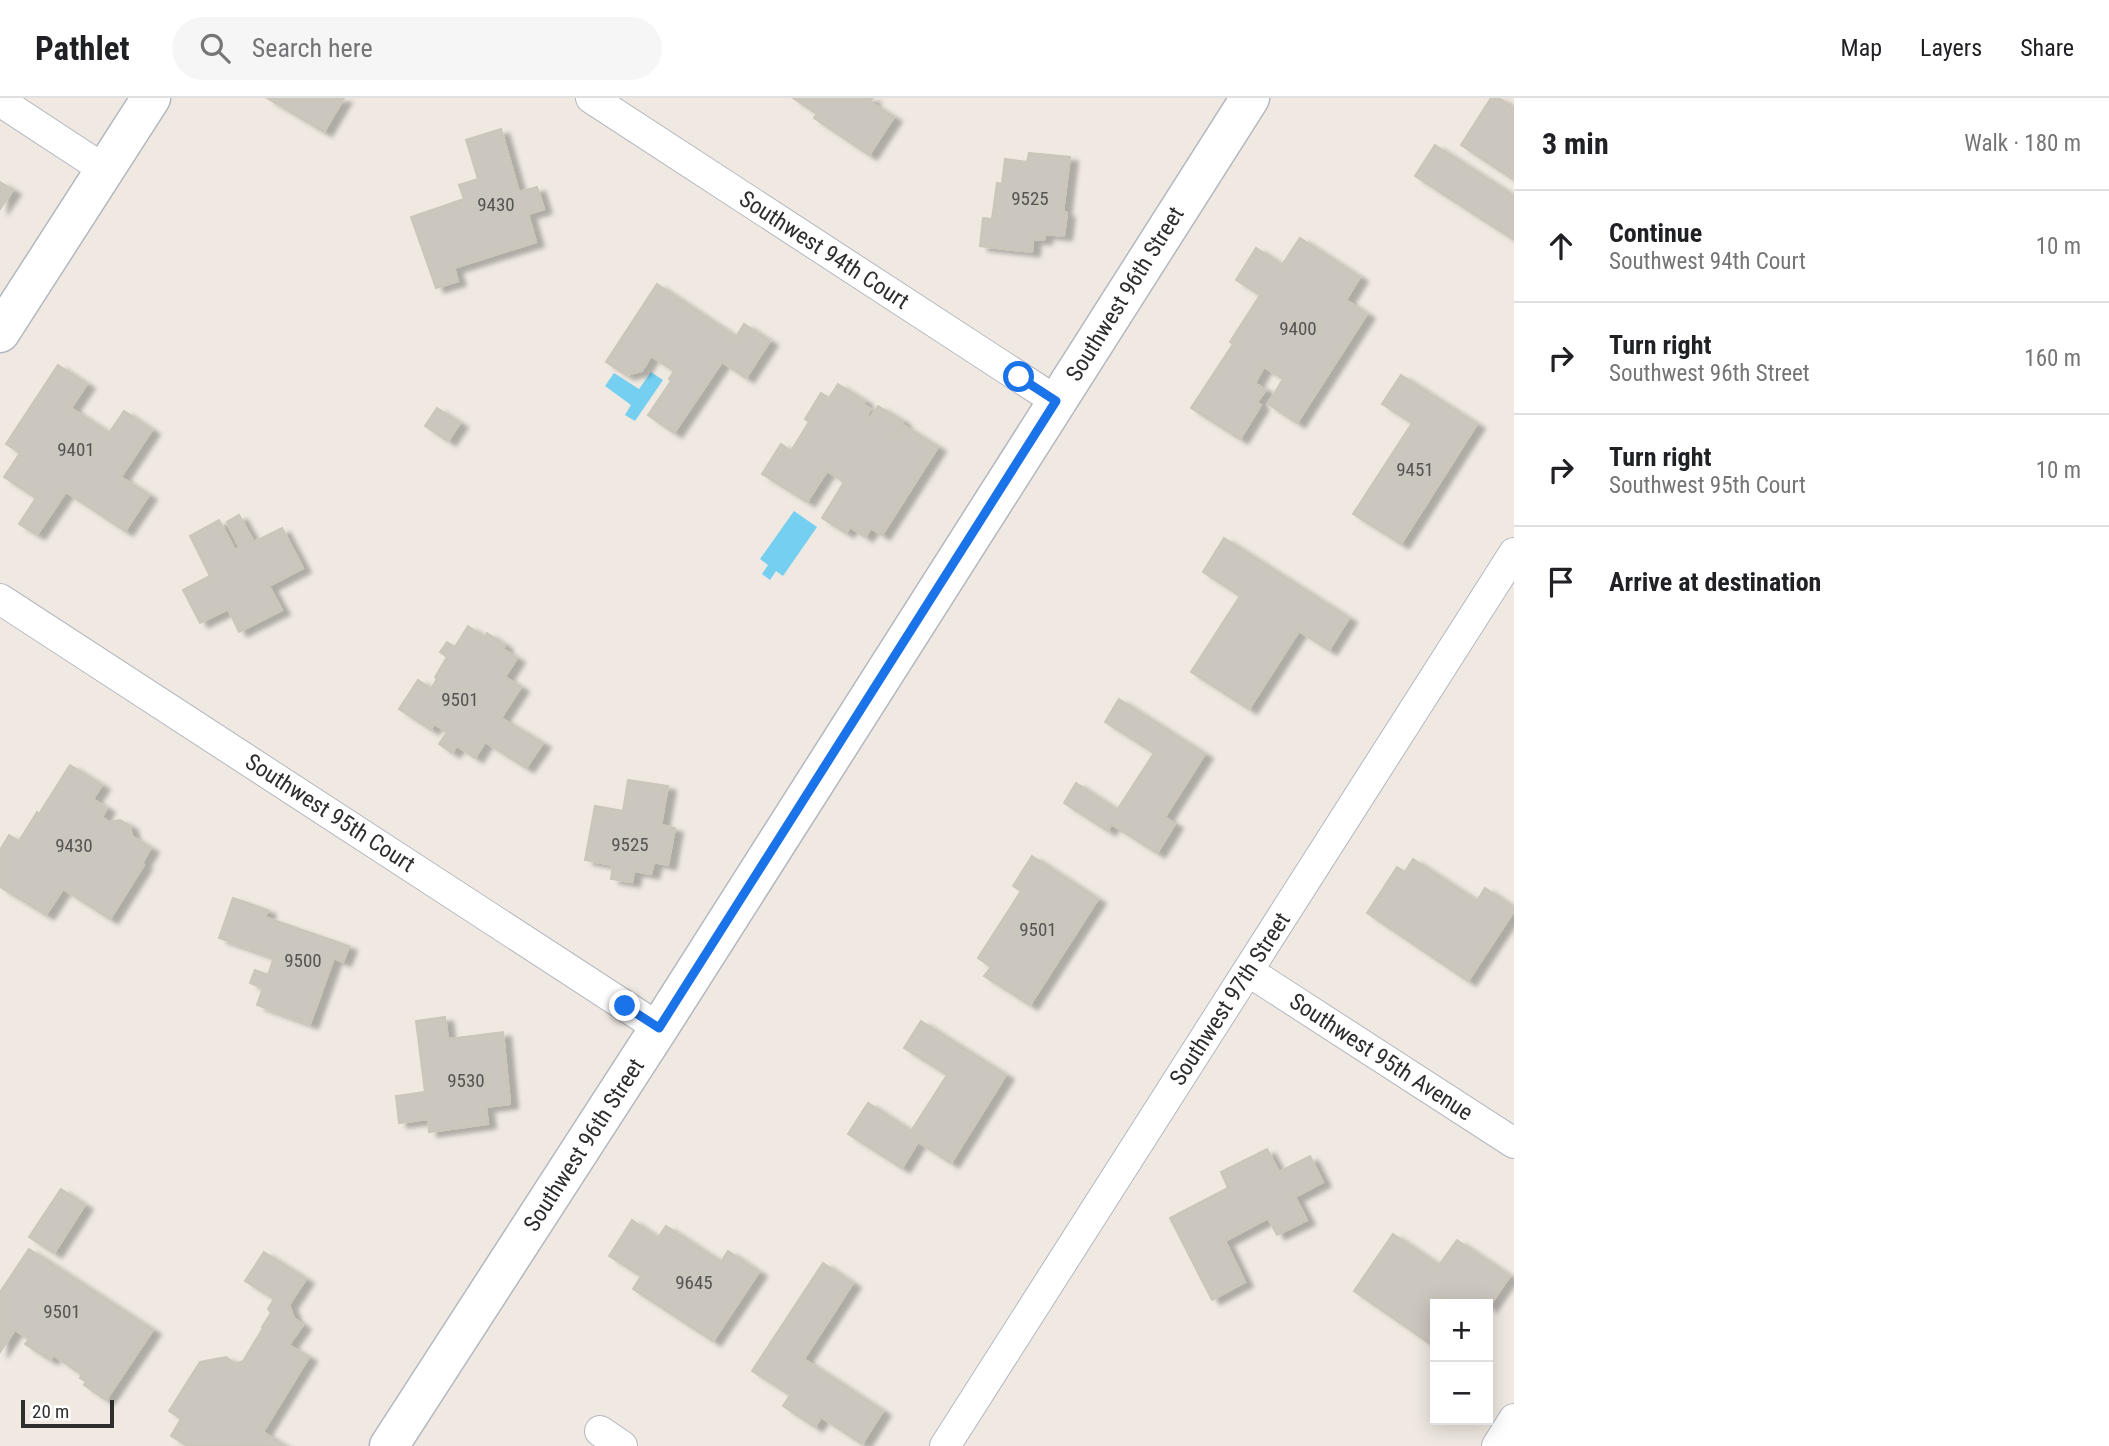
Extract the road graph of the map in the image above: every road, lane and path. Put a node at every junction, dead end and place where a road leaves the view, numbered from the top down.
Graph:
1 (151, 98) edge
2 (591, 98) edge
3 (1250, 98) edge
4 (0, 101) edge
5 (105, 170) junction
6 (0, 333) edge
7 (1056, 401) junction
8 (1514, 552) edge
9 (0, 599) edge
10 (1248, 971) junction
11 (659, 1028) junction
12 (1514, 1143) edge
13 (1514, 1419) edge
14 (389, 1446) edge
15 (945, 1446) edge
16 (1497, 1446) edge

1 - 5 street
2 - 7 street, Southwest 94th Court
3 - 7 street, Southwest 96th Street
4 - 5 street
5 - 6 street
7 - 11 street, Southwest 96th Street
8 - 10 street, Southwest 97th Street
9 - 11 street, Southwest 95th Court
10 - 12 street, Southwest 95th Avenue
10 - 15 street, Southwest 97th Street
11 - 14 street, Southwest 96th Street
13 - 16 street

